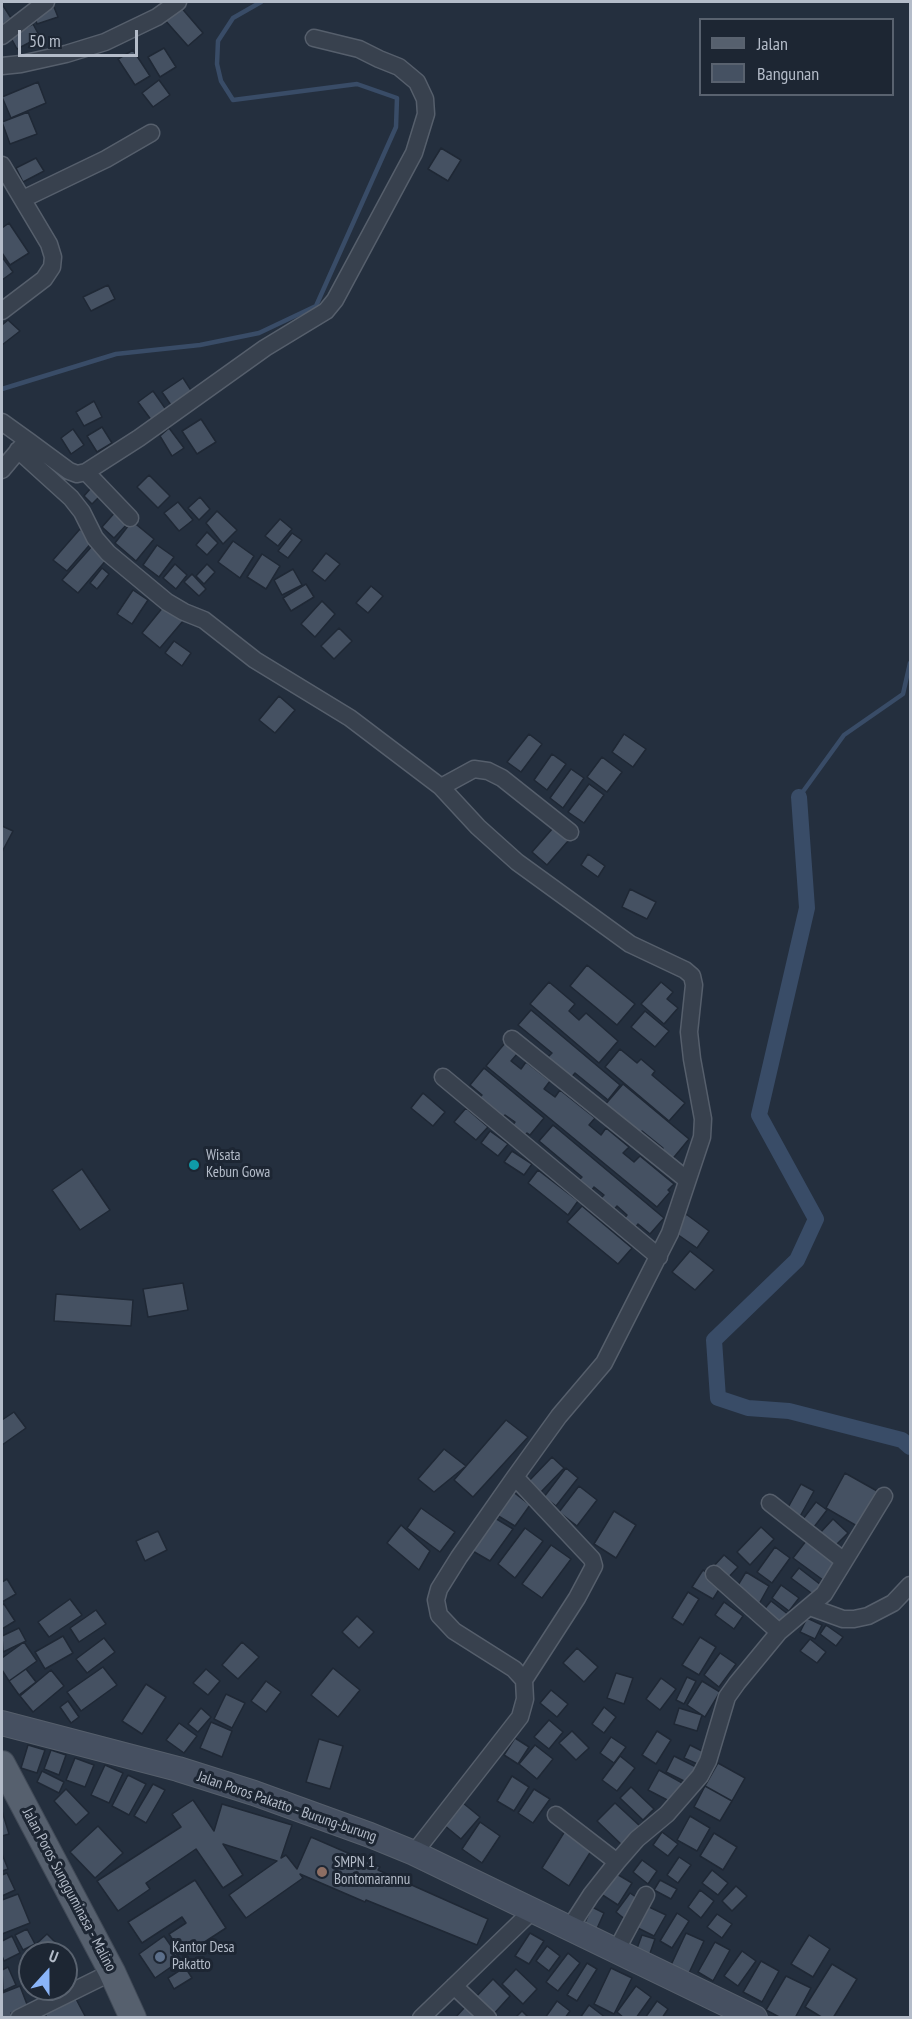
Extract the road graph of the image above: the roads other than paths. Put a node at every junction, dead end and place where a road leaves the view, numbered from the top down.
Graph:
1 (46, 2) edge
2 (172, 3) edge
3 (2, 36) edge
4 (314, 38) dead end
5 (2, 66) edge
6 (152, 133) dead end
7 (2, 165) edge
8 (23, 199) junction
9 (2, 311) edge
10 (2, 422) edge
11 (22, 445) junction
12 (2, 470) edge
13 (91, 478) junction
14 (130, 518) dead end
15 (441, 787) junction
16 (570, 832) dead end
17 (512, 1039) dead end
18 (443, 1077) dead end
19 (687, 1180) junction
20 (659, 1257) junction
21 (515, 1477) junction
22 (884, 1496) dead end
23 (770, 1503) dead end
24 (844, 1561) junction
25 (714, 1574) dead end
26 (910, 1586) edge
27 (810, 1607) junction
28 (779, 1632) junction
29 (524, 1680) junction
30 (2, 1723) edge
31 (2, 1764) edge
32 (556, 1815) dead end
33 (414, 1853) junction
34 (617, 1862) junction
35 (646, 1896) dead end
36 (532, 1911) junction
37 (569, 1929) junction
38 (616, 1952) junction
39 (112, 1972) junction
40 (454, 1986) junction
41 (19, 2018) edge
42 (134, 2018) edge
43 (420, 2018) edge
44 (488, 2018) edge
45 (755, 2018) edge

1 - 3 street
2 - 5 street
4 - 13 street
6 - 8 street
7 - 8 street
8 - 9 street
10 - 11 street
11 - 12 street
11 - 13 street
11 - 15 street
13 - 14 street
15 - 16 street
15 - 19 street
17 - 19 street
18 - 20 street
19 - 20 street
20 - 21 street
21 - 29 street
21 - 29 street
22 - 24 street
23 - 24 street
24 - 27 street
25 - 28 street
26 - 27 street
27 - 28 street
28 - 34 street
29 - 33 street
30 - 33 main road, Jalan Poros Pakatto - Burung-burung
31 - 39 main road, Jalan Poros Sungguminasa - Malino
32 - 34 street
33 - 36 main road, Jalan Poros Pakatto - Burung-burung
34 - 37 street
35 - 38 street
36 - 37 main road, Jalan Poros Pakatto - Burung-burung
36 - 40 street
37 - 38 main road, Jalan Poros Pakatto - Burung-burung
38 - 45 main road, Jalan Poros Pakatto - Burung-burung
39 - 41 street
39 - 42 main road, Jalan Poros Sungguminasa - Malino
40 - 43 street
40 - 44 street

